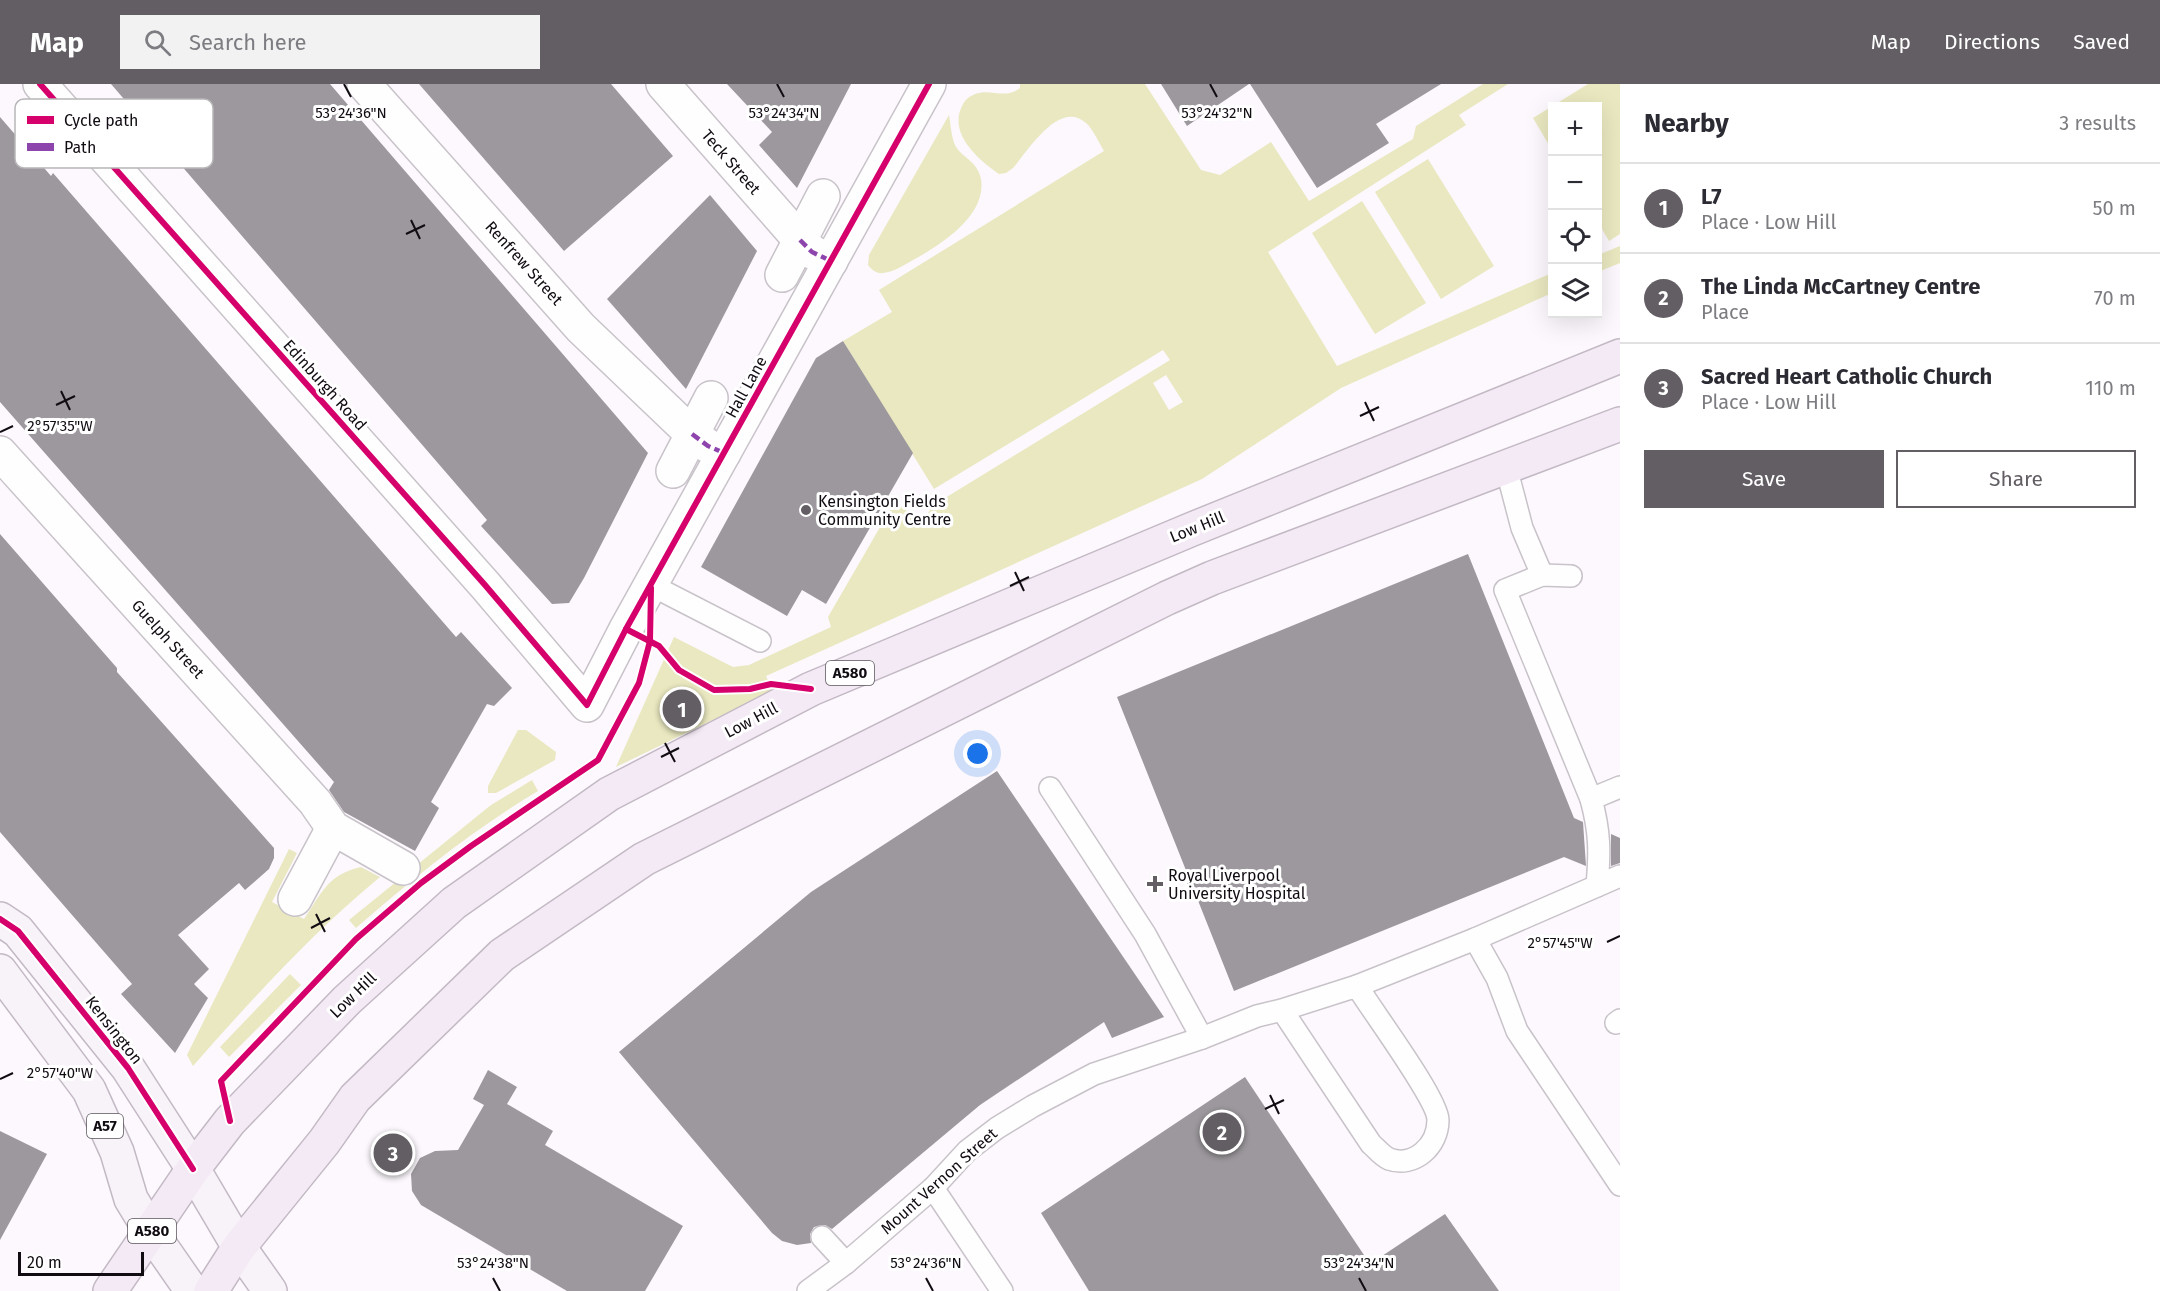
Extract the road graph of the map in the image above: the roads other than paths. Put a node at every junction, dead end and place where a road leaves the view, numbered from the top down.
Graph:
1 (40, 84) edge
2 (364, 84) edge
3 (663, 84) edge
4 (929, 84) edge
5 (53, 99) edge
6 (115, 168) edge
7 (823, 196) dead end
8 (800, 240) junction
9 (831, 261) junction
10 (782, 274) dead end
11 (1620, 356) edge
12 (711, 398) dead end
13 (1620, 424) edge
14 (692, 434) junction
15 (0, 453) edge
16 (724, 453) junction
17 (1506, 467) junction
18 (673, 471) dead end
19 (1542, 575) junction
20 (1571, 576) dead end
21 (651, 585) junction
22 (760, 640) dead end
23 (587, 705) joint
24 (1620, 787) edge
25 (1050, 788) dead end
26 (1591, 798) junction
27 (333, 828) junction
28 (403, 868) dead end
29 (1612, 881) edge
30 (295, 898) dead end
31 (0, 919) edge
32 (1475, 939) junction
33 (0, 971) edge
34 (1357, 986) junction
35 (1282, 1010) junction
36 (1202, 1038) junction
37 (193, 1169) junction
38 (1620, 1185) edge
39 (933, 1188) junction
40 (151, 1232) junction
41 (822, 1237) dead end
42 (239, 1247) junction
43 (846, 1263) junction
44 (110, 1291) edge
45 (192, 1291) edge
46 (211, 1291) edge
47 (270, 1291) edge
48 (808, 1291) edge
49 (1002, 1291) edge

1 - 5 street, Edinburgh Road
2 - 14 street, Renfrew Street
3 - 8 street, Teck Street
4 - 9 street, Hall Lane
6 - 23 street, Edinburgh Road
7 - 8 street
8 - 9 street, Teck Street
8 - 10 street
9 - 16 street, Hall Lane
11 - 37 highway, Low Hill / A580
12 - 14 street
13 - 17 highway
14 - 16 street, Renfrew Street
14 - 18 street
15 - 27 street, Guelph Street
16 - 21 street, Hall Lane
17 - 19 lane
17 - 42 highway
19 - 20 lane
19 - 26 lane
21 - 22 lane
21 - 23 street, Hall Lane
24 - 26 lane
25 - 36 lane
26 - 29 lane
27 - 28 street, Guelph Street
27 - 30 street
29 - 32 lane, Mount Vernon Street
31 - 37 main road, Kensington
32 - 34 lane, Mount Vernon Street
32 - 38 lane
33 - 40 main road, A57
34 - 35 lane, Mount Vernon Street
34 - 35 lane
35 - 36 lane, Mount Vernon Street
36 - 39 lane, Mount Vernon Street
37 - 40 highway, Low Hill / A580
37 - 42 main road, Kensington
39 - 43 lane, Mount Vernon Street
39 - 49 lane
40 - 44 highway, Low Hill / A580
40 - 45 main road, A57
41 - 43 lane
42 - 46 highway
42 - 47 main road, Kensington
43 - 48 lane, Mount Vernon Street

